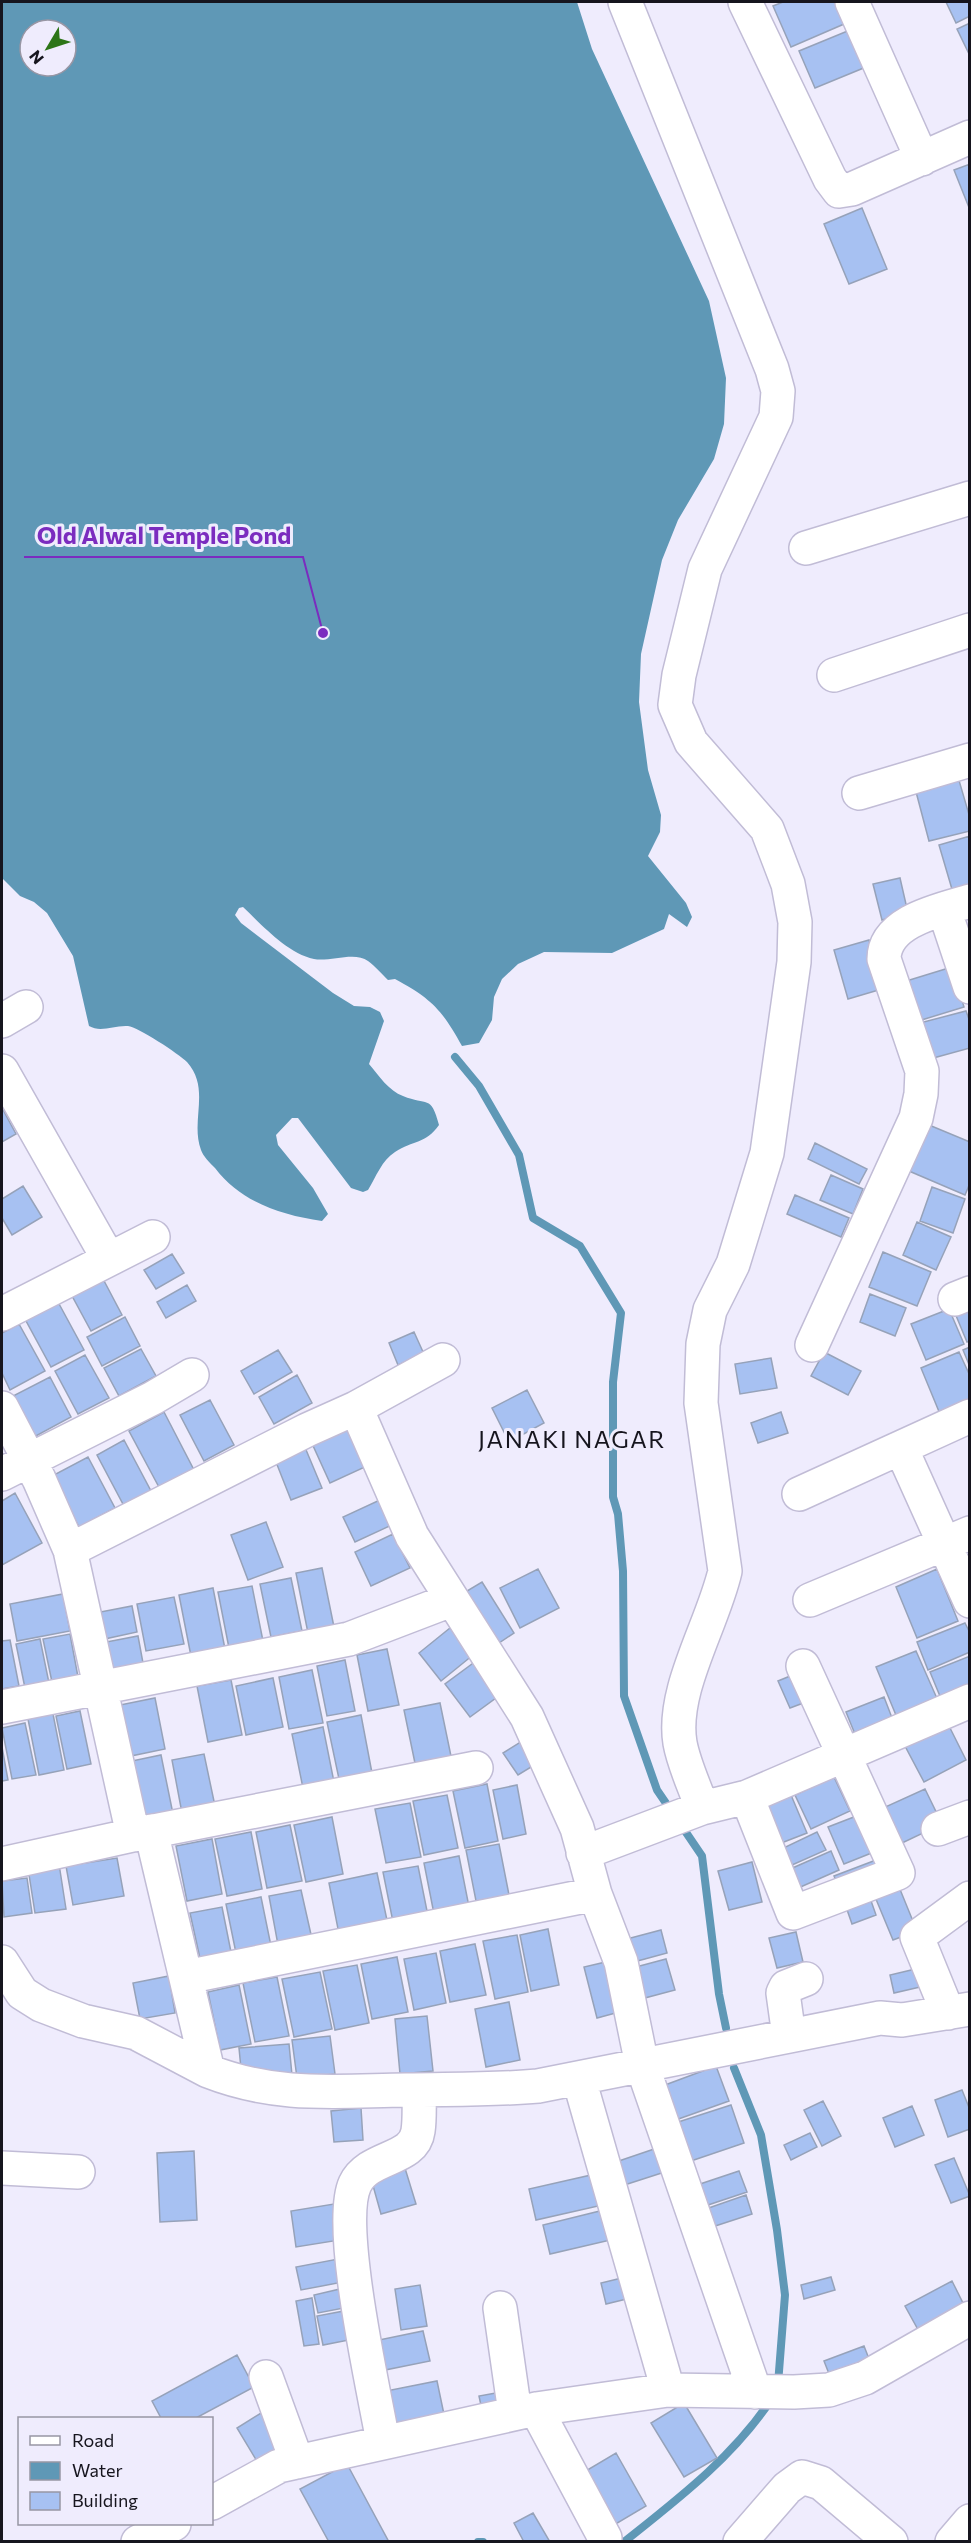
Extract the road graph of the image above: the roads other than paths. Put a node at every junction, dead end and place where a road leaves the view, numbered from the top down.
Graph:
1 (625, 2) edge
2 (745, 2) edge
3 (852, 2) edge
4 (969, 137) edge
5 (922, 159) junction
6 (969, 498) edge
7 (806, 548) dead end
8 (969, 630) edge
9 (834, 675) dead end
10 (969, 760) edge
11 (860, 793) dead end
12 (957, 905) edge
13 (969, 987) edge
14 (2, 1071) edge
15 (153, 1237) dead end
16 (108, 1258) junction
17 (2, 1314) edge
18 (812, 1345) dead end
19 (443, 1360) dead end
20 (192, 1375) dead end
21 (2, 1408) edge
22 (357, 1408) junction
23 (969, 1416) edge
24 (902, 1448) junction
25 (15, 1467) edge
26 (799, 1494) dead end
27 (958, 1538) edge
28 (70, 1550) junction
29 (451, 1600) junction
30 (810, 1600) dead end
31 (969, 1601) edge
32 (803, 1666) dead end
33 (100, 1687) junction
34 (969, 1701) edge
35 (2, 1707) edge
36 (844, 1753) junction
37 (476, 1768) dead end
38 (747, 1797) junction
39 (694, 1812) junction
40 (969, 1817) edge
41 (938, 1829) dead end
42 (142, 1833) junction
43 (583, 1852) junction
44 (2, 1864) edge
45 (594, 1894) junction
46 (969, 1898) edge
47 (2, 1962) edge
48 (186, 1977) junction
49 (806, 1978) dead end
50 (959, 2011) edge
51 (789, 2036) junction
52 (642, 2065) junction
53 (208, 2071) junction
54 (579, 2079) junction
55 (419, 2090) junction
56 (2, 2168) edge
57 (78, 2172) dead end
58 (500, 2308) dead end
59 (969, 2318) edge
60 (266, 2377) dead end
61 (668, 2390) junction
62 (755, 2392) junction
63 (525, 2411) junction
64 (383, 2442) junction
65 (297, 2462) junction
66 (213, 2502) edge
67 (969, 2521) edge
68 (605, 2538) dead end
69 (740, 2541) edge
70 (891, 2541) edge
71 (952, 2541) edge

1 - 39 street
2 - 5 street
3 - 5 street
4 - 5 street
6 - 7 street
8 - 9 street
10 - 11 street
12 - 13 street
12 - 18 street
14 - 16 street
15 - 16 street
16 - 17 street
19 - 22 street
20 - 25 street
21 - 25 street
22 - 28 street
22 - 29 street
23 - 24 street
24 - 26 street
24 - 27 street
25 - 28 street
27 - 30 street
27 - 31 street
28 - 33 street
29 - 33 street
29 - 43 street
32 - 36 street
33 - 35 street
33 - 42 street
34 - 36 street
36 - 38 street
36 - 38 street
37 - 42 street
38 - 39 street
39 - 43 street
40 - 41 street
42 - 44 street
42 - 48 street
43 - 45 street
45 - 48 street
45 - 52 street
46 - 50 street
47 - 53 street
48 - 53 street
49 - 51 street
50 - 51 street
51 - 52 street
52 - 54 street
52 - 62 street
53 - 55 street
54 - 55 street
54 - 61 street
55 - 64 street
56 - 57 street
58 - 63 street
59 - 62 street
60 - 65 street
61 - 62 street
61 - 63 street
63 - 64 street
63 - 68 street
64 - 65 street
65 - 66 street
67 - 71 street
69 - 70 street

